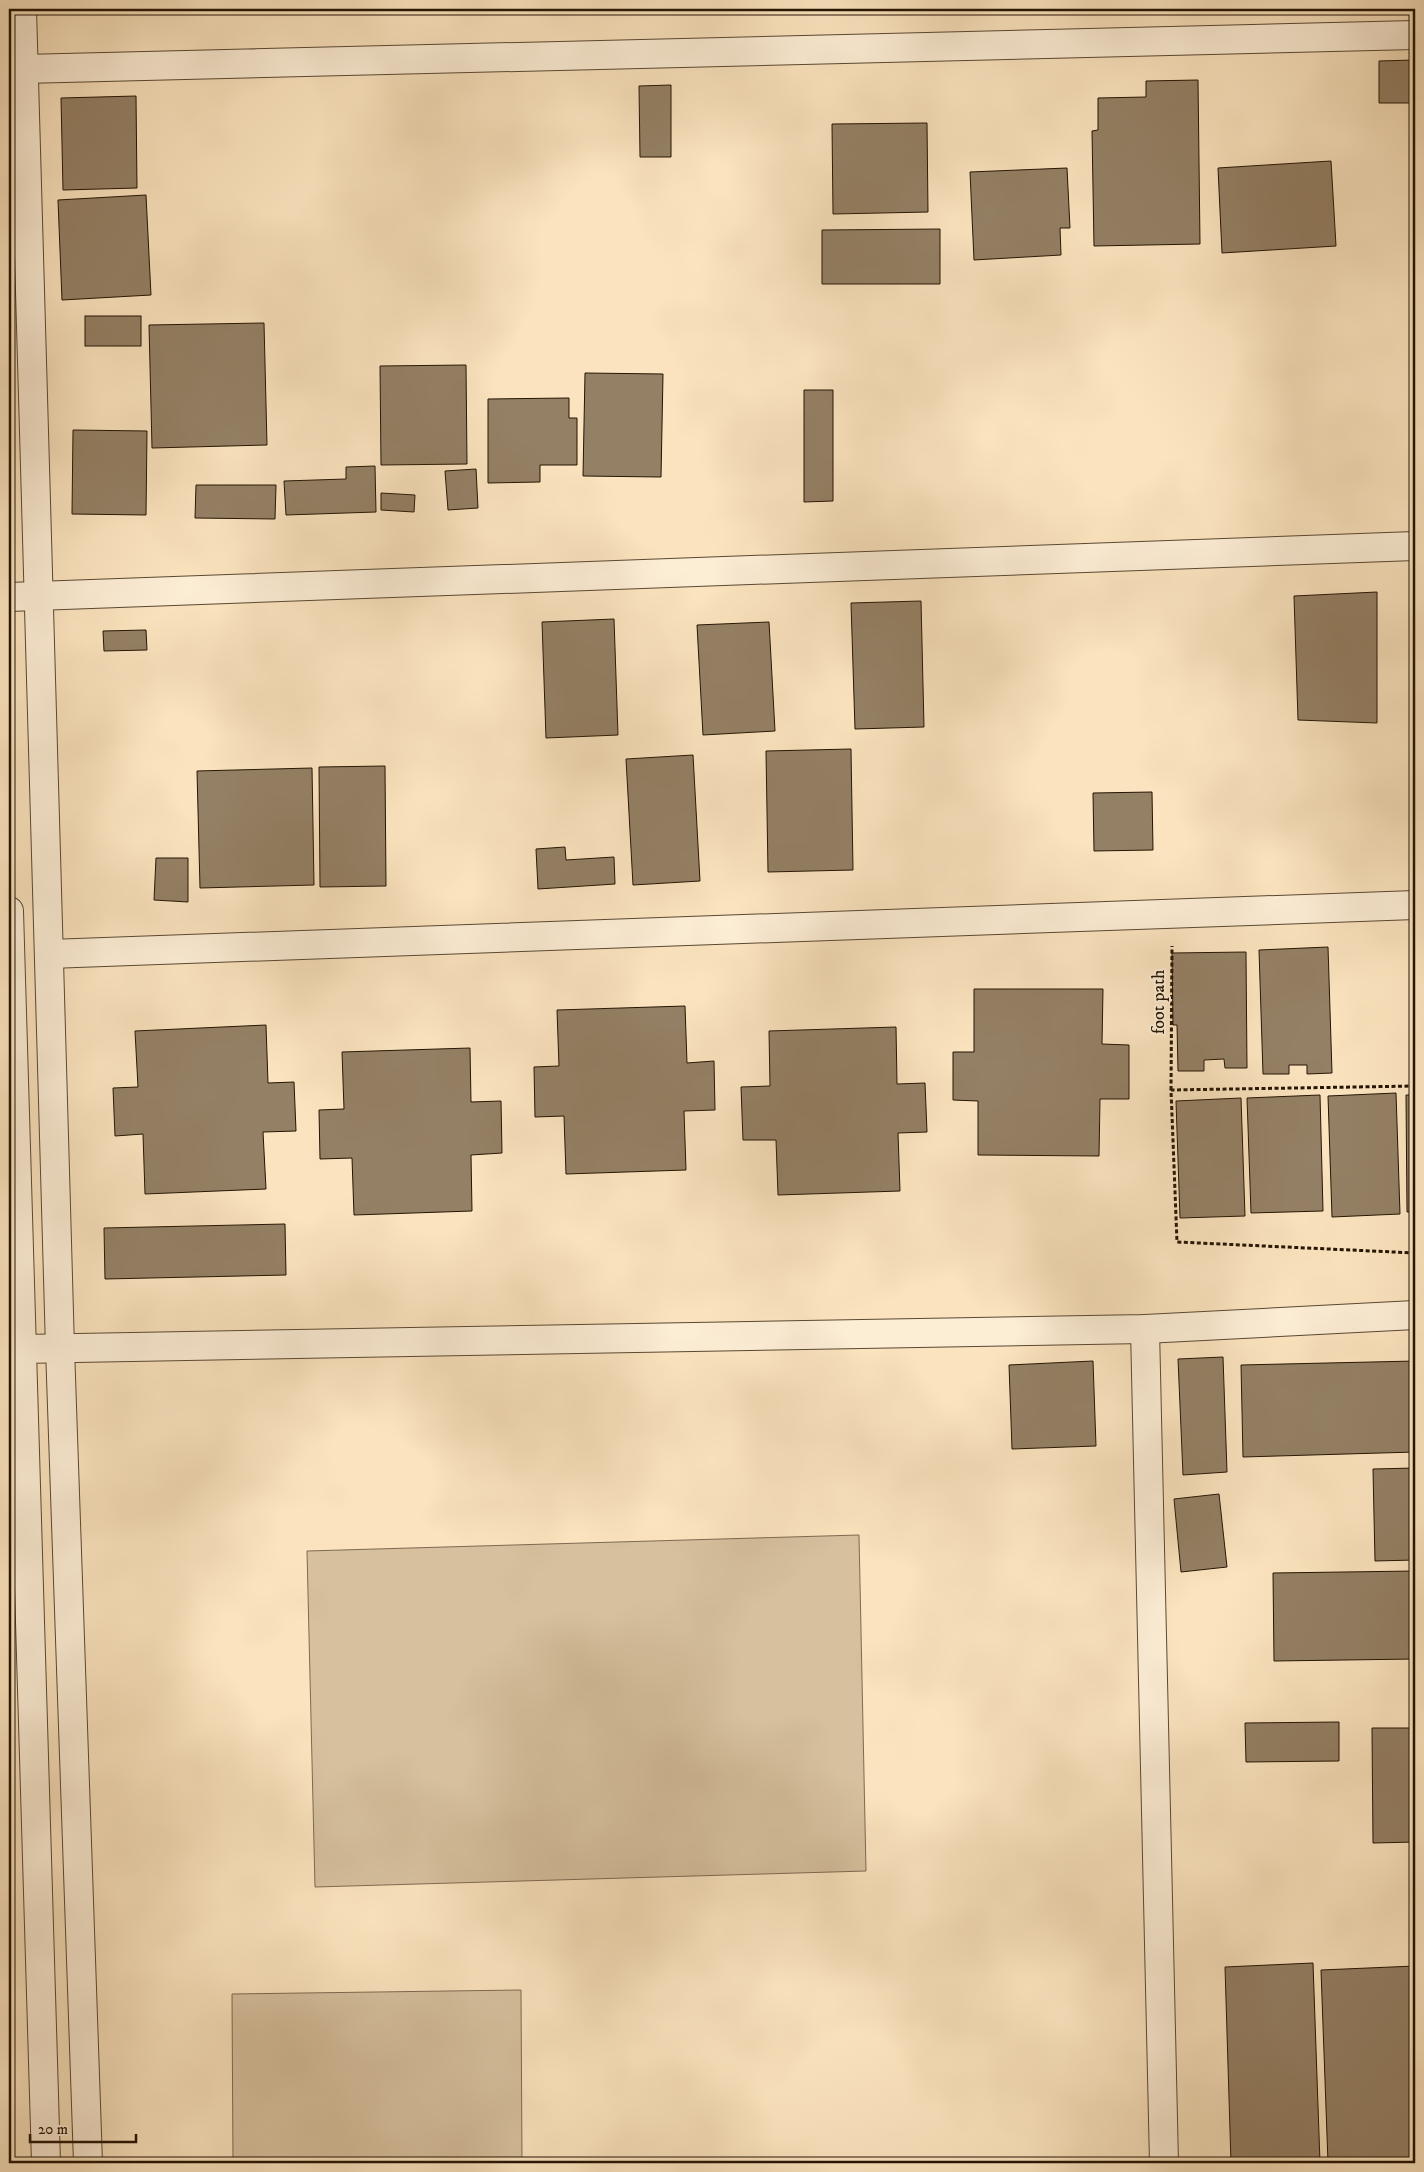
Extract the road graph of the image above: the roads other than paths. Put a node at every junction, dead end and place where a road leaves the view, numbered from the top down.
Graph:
1 (22, 9) edge
2 (1415, 35) edge
3 (23, 69) junction
4 (1415, 546) edge
5 (38, 596) junction
6 (9, 597) edge
7 (1415, 905) edge
8 (9, 911) edge
9 (49, 954) junction
10 (1415, 1315) edge
11 (1144, 1329) junction
12 (60, 1348) junction
13 (21, 1349) junction
14 (46, 2163) edge
15 (88, 2163) edge
16 (1164, 2163) edge

1 - 3 street
2 - 3 street
3 - 5 street
4 - 5 street
5 - 6 street
5 - 9 street
7 - 9 street
8 - 13 street
9 - 12 street
10 - 11 street
11 - 12 street
11 - 16 street
12 - 13 street
12 - 15 street
13 - 14 street

